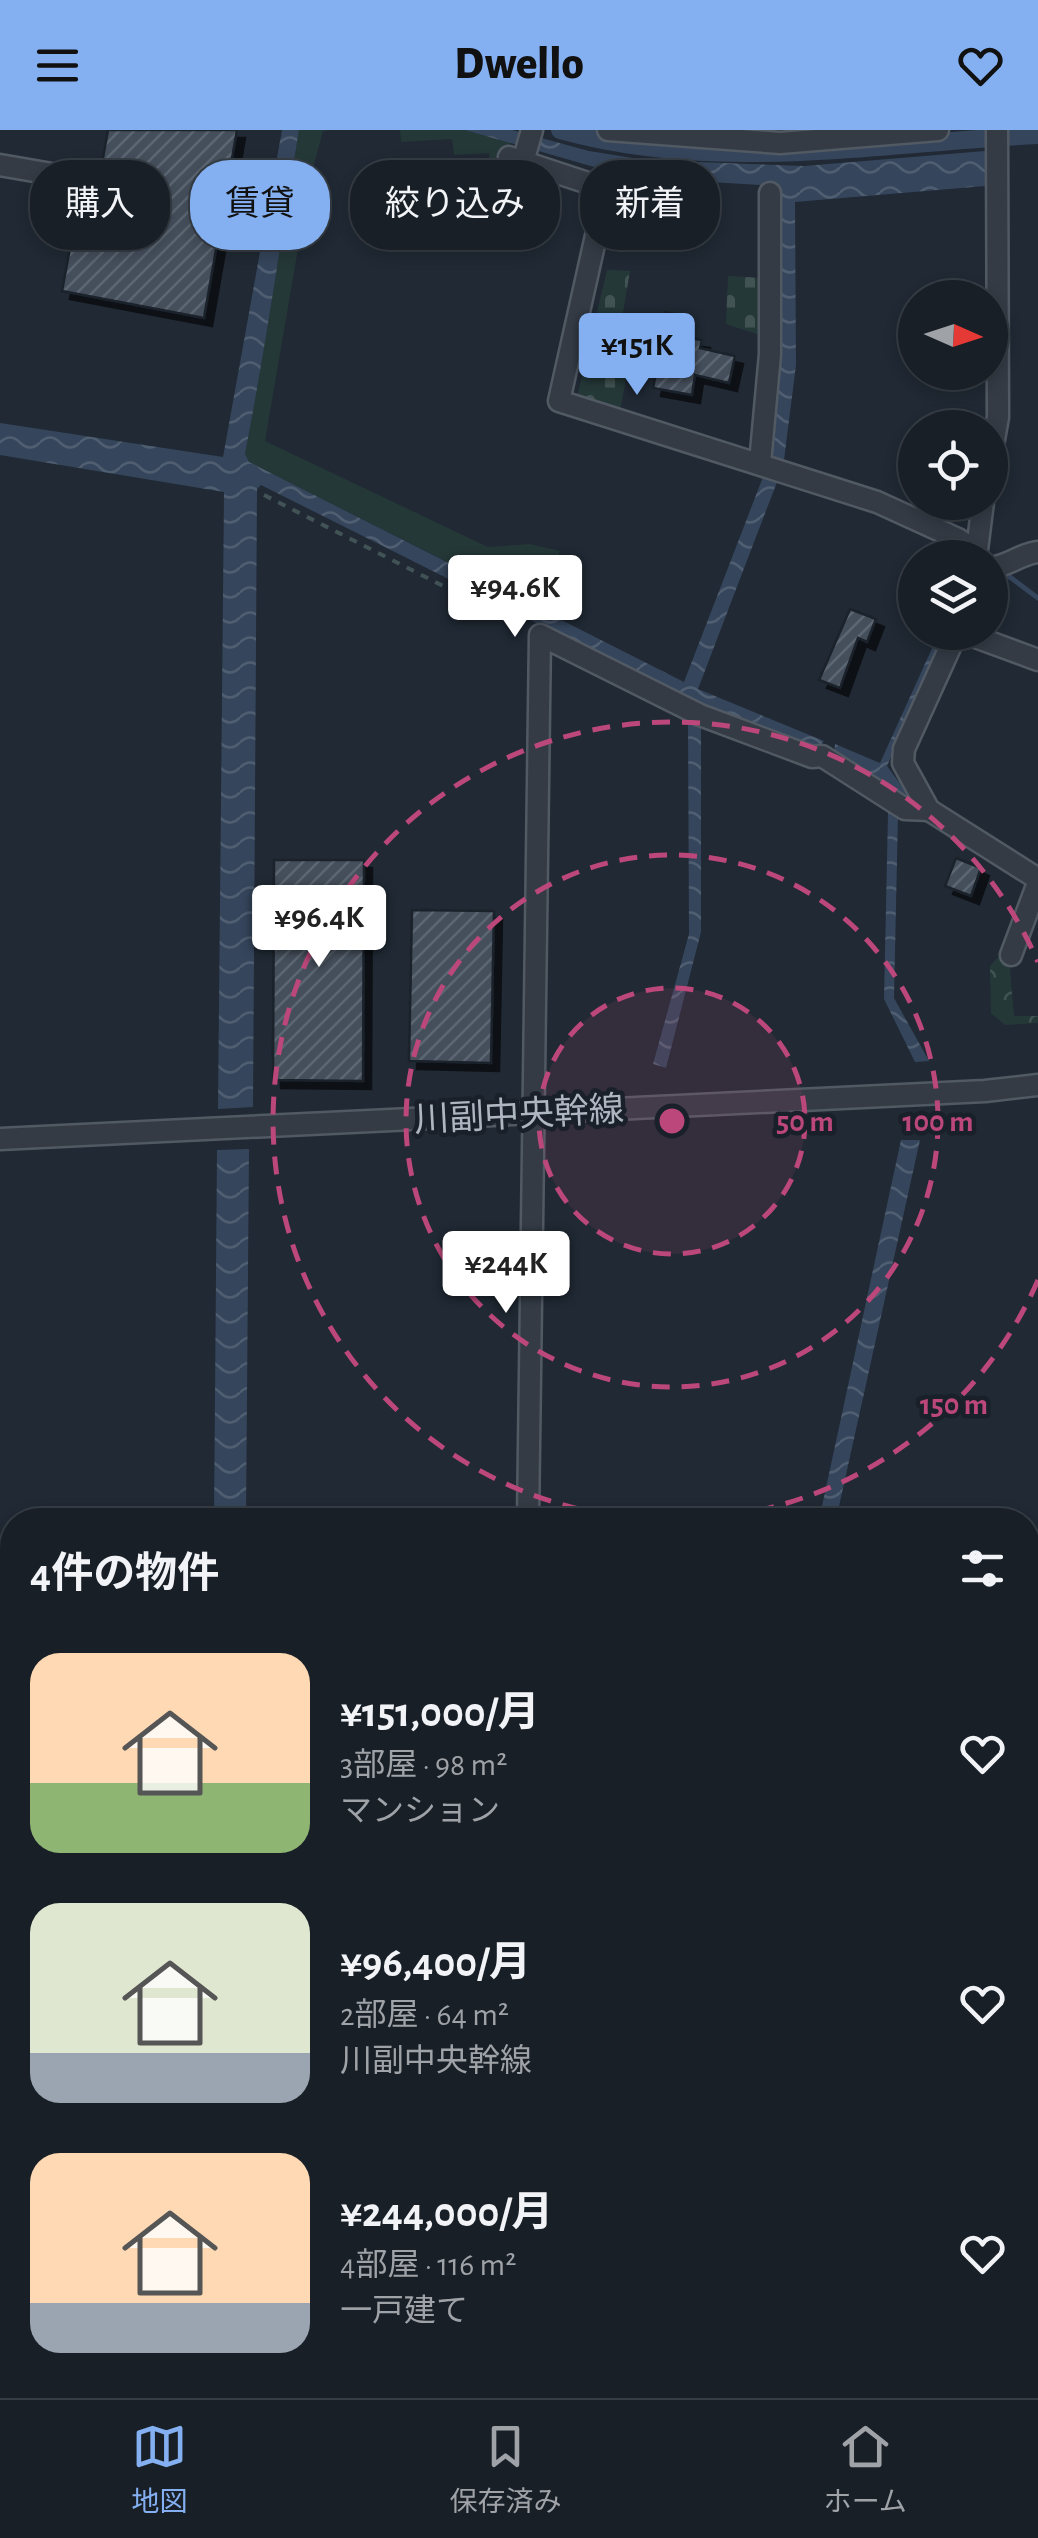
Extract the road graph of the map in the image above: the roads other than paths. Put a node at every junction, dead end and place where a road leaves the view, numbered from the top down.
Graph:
1 (532, 130) edge
2 (608, 130) edge
3 (938, 130) edge
4 (832, 134) edge
5 (997, 138) edge
6 (0, 165) edge
7 (30, 170) edge
8 (770, 193) dead end
9 (998, 410) edge
10 (760, 463) junction
11 (959, 540) edge
12 (1038, 552) edge
13 (1008, 564) edge
14 (1008, 649) edge
15 (951, 650) edge
16 (1038, 660) edge
17 (929, 810) junction
18 (1038, 881) edge
19 (1011, 955) dead end
20 (1038, 1085) edge
21 (533, 1113) junction
22 (0, 1139) edge
23 (528, 1508) edge

1 - 10 street
2 - 4 street
3 - 4 street
5 - 9 street
6 - 7 street
8 - 10 street
10 - 11 street
12 - 13 street
14 - 16 street
15 - 17 street
17 - 18 street
17 - 21 street
18 - 19 street
20 - 21 street, 川副中央幹線
21 - 22 street, 川副中央幹線
21 - 23 street

